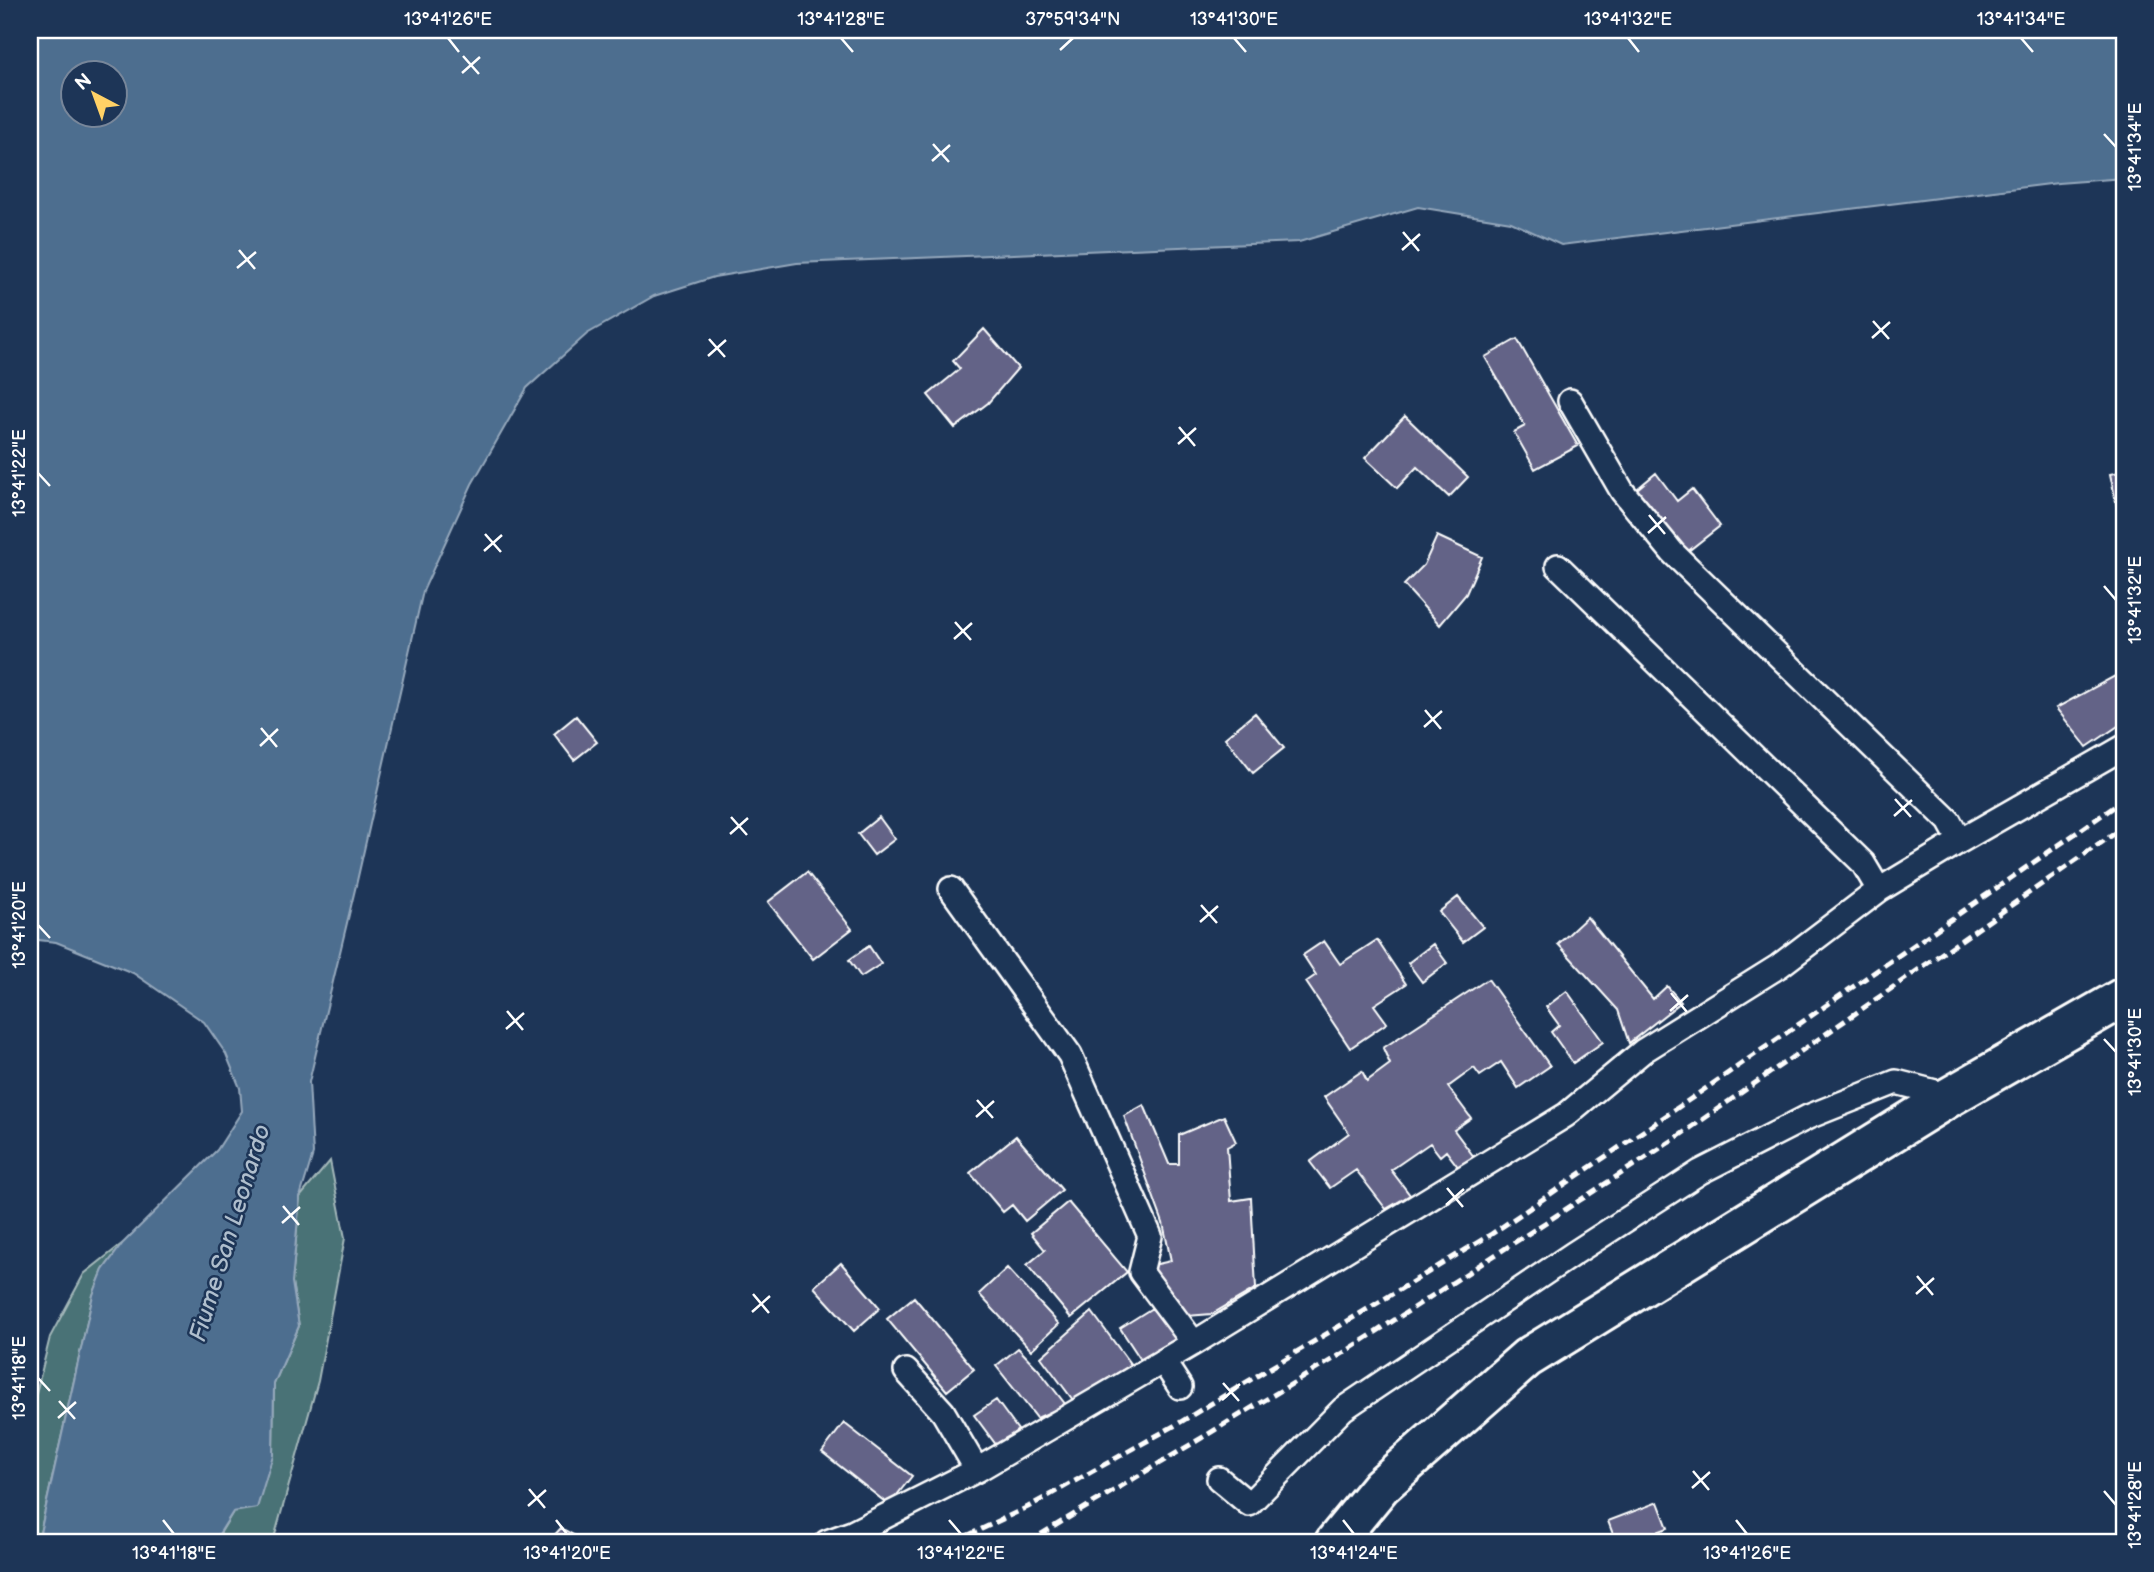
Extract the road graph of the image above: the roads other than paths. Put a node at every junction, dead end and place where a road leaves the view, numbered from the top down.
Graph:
1 (1570, 401) dead end
2 (1558, 566) dead end
3 (2124, 747) edge
4 (1960, 841) junction
5 (951, 889) dead end
6 (1880, 890) junction
7 (2124, 997) edge
8 (1951, 1096) junction
9 (1194, 1343) junction
10 (1163, 1362) junction
11 (906, 1371) dead end
12 (1180, 1387) dead end
13 (977, 1470) junction
14 (1219, 1479) dead end
15 (827, 1542) edge
16 (1335, 1542) edge

1 - 4 lane
2 - 6 lane
3 - 4 lane
4 - 6 lane
5 - 9 lane
6 - 9 lane
7 - 8 street
8 - 14 lane
8 - 16 street
9 - 10 lane
10 - 12 lane
10 - 13 lane
11 - 13 lane
13 - 15 lane

